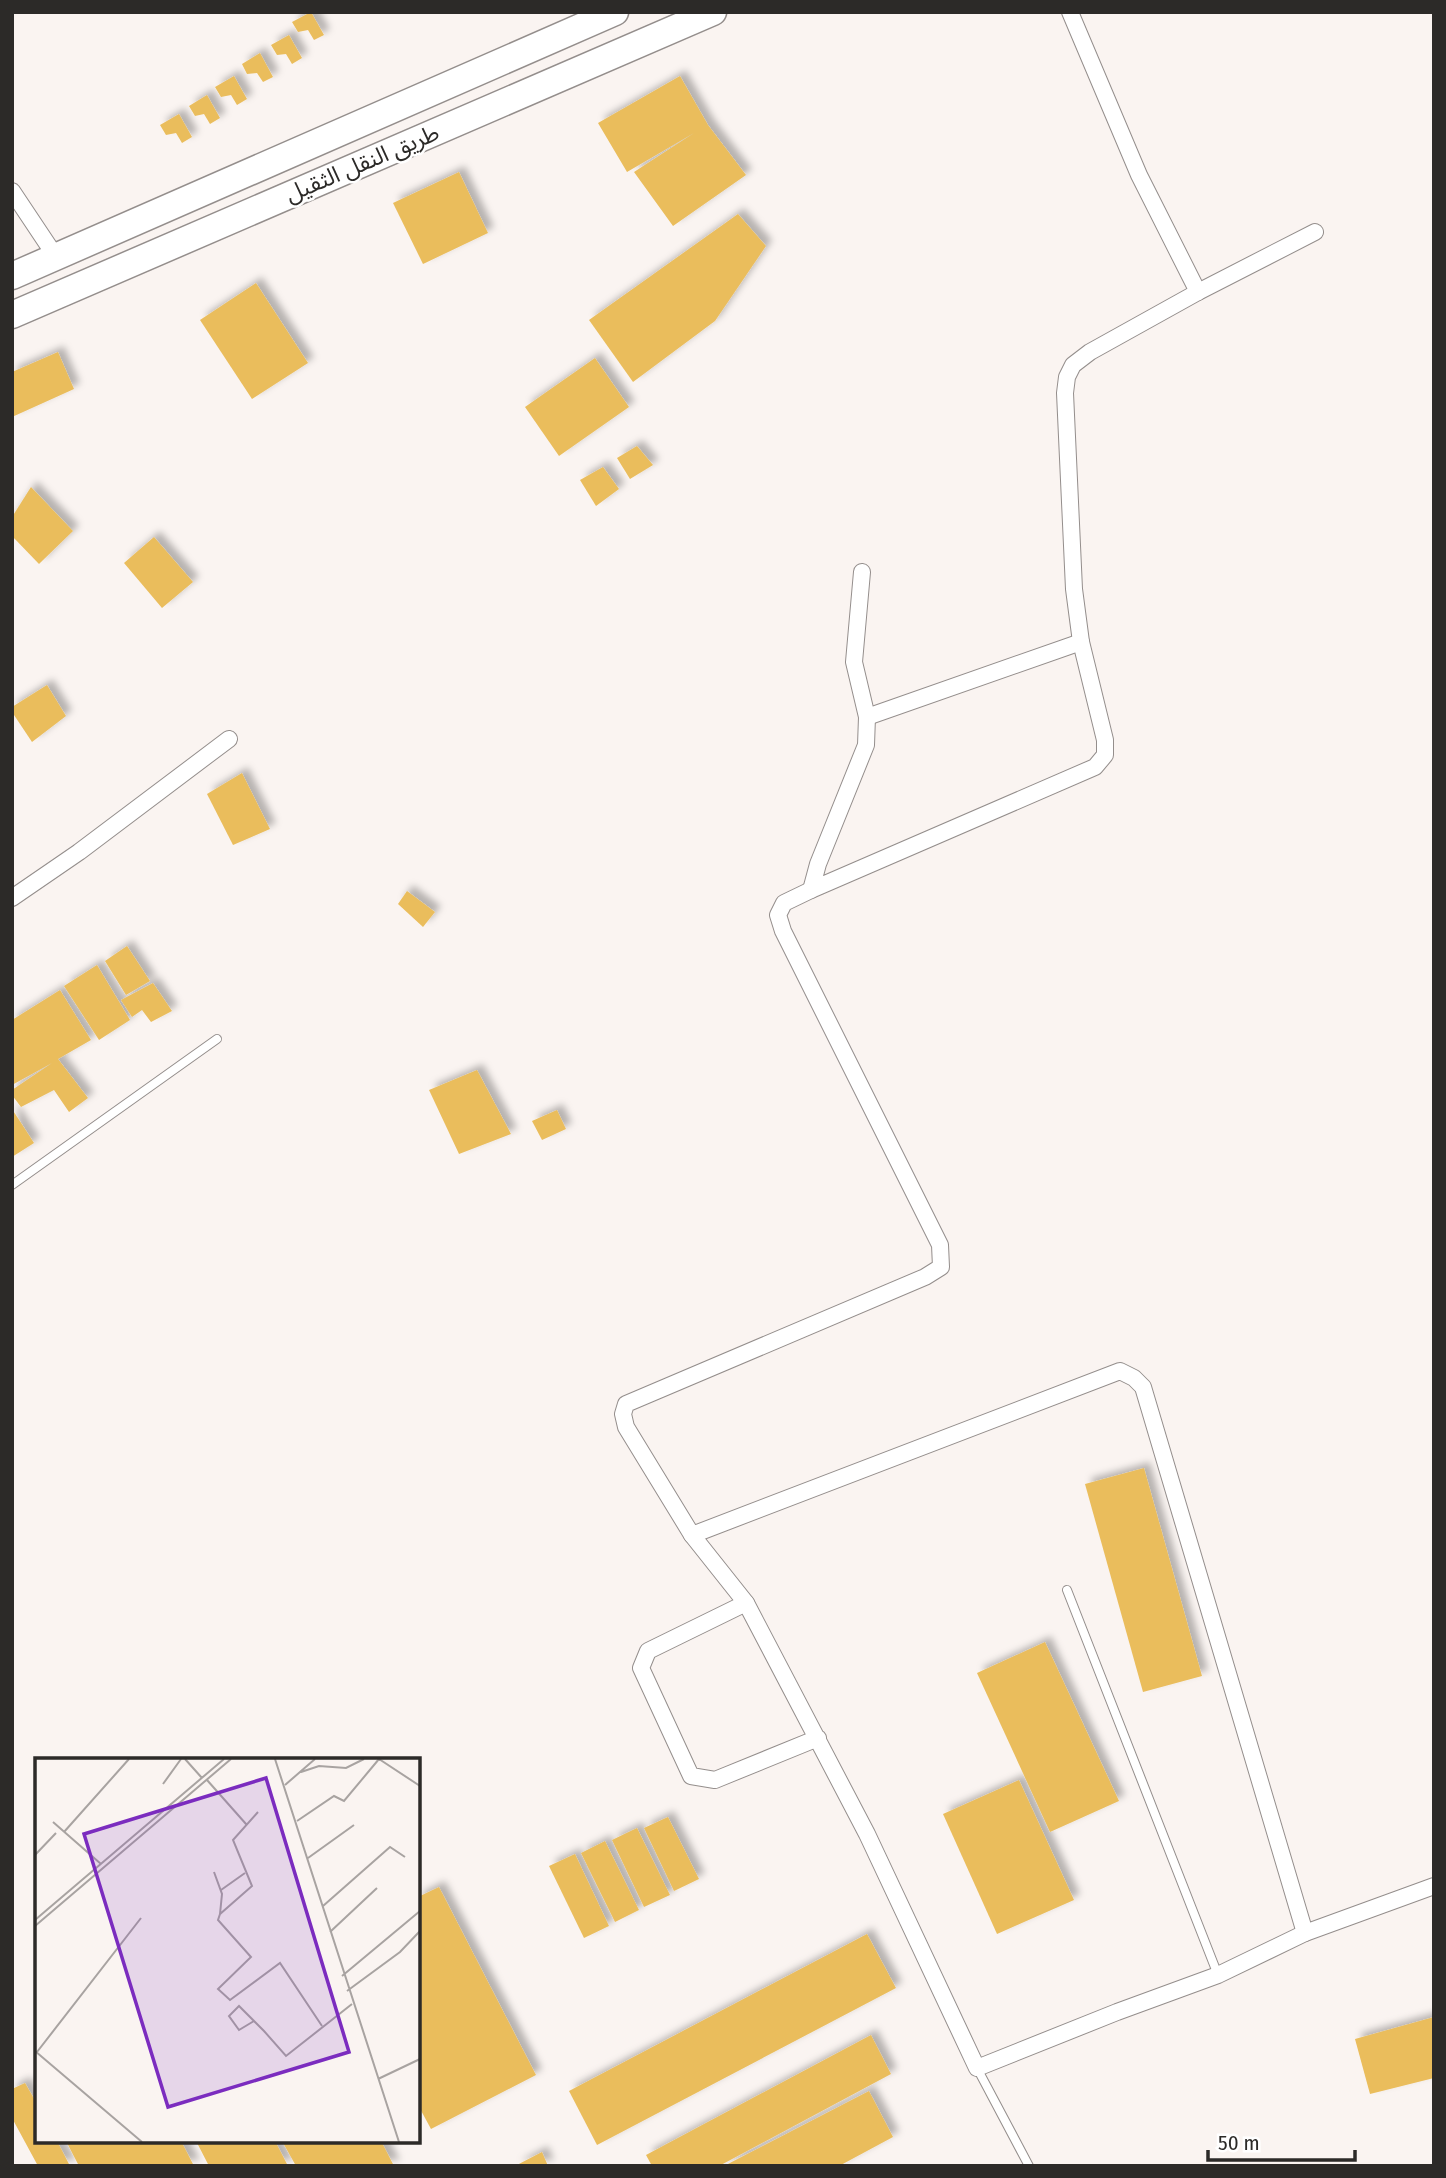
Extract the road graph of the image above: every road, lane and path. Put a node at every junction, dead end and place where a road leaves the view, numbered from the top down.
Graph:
1 (615, 12) edge
2 (713, 12) edge
3 (1070, 12) edge
4 (12, 191) edge
5 (1315, 232) dead end
6 (56, 257) junction
7 (12, 276) edge
8 (1198, 292) junction
9 (12, 315) edge
10 (862, 572) dead end
11 (1081, 642) junction
12 (867, 717) junction
13 (229, 739) dead end
14 (811, 890) junction
15 (12, 898) edge
16 (217, 1039) dead end
17 (12, 1185) edge
18 (692, 1535) junction
19 (1067, 1590) dead end
20 (746, 1603) junction
21 (818, 1738) junction
22 (1434, 1886) edge
23 (1305, 1933) junction
24 (1219, 1975) junction
25 (977, 2068) junction
26 (1029, 2166) edge

1 - 6 highway, طريق النقل الثقيل
2 - 9 highway, طريق النقل الثقيل
3 - 8 street
4 - 6 street
5 - 8 street
6 - 7 highway, طريق النقل الثقيل
8 - 11 street
10 - 12 street
11 - 12 street
11 - 14 street
12 - 14 street
13 - 15 street
14 - 18 street
16 - 17 lane
18 - 20 street
18 - 23 street
19 - 24 lane
20 - 21 street
20 - 21 street
21 - 25 street
22 - 23 street
23 - 24 street
24 - 25 street
25 - 26 lane

